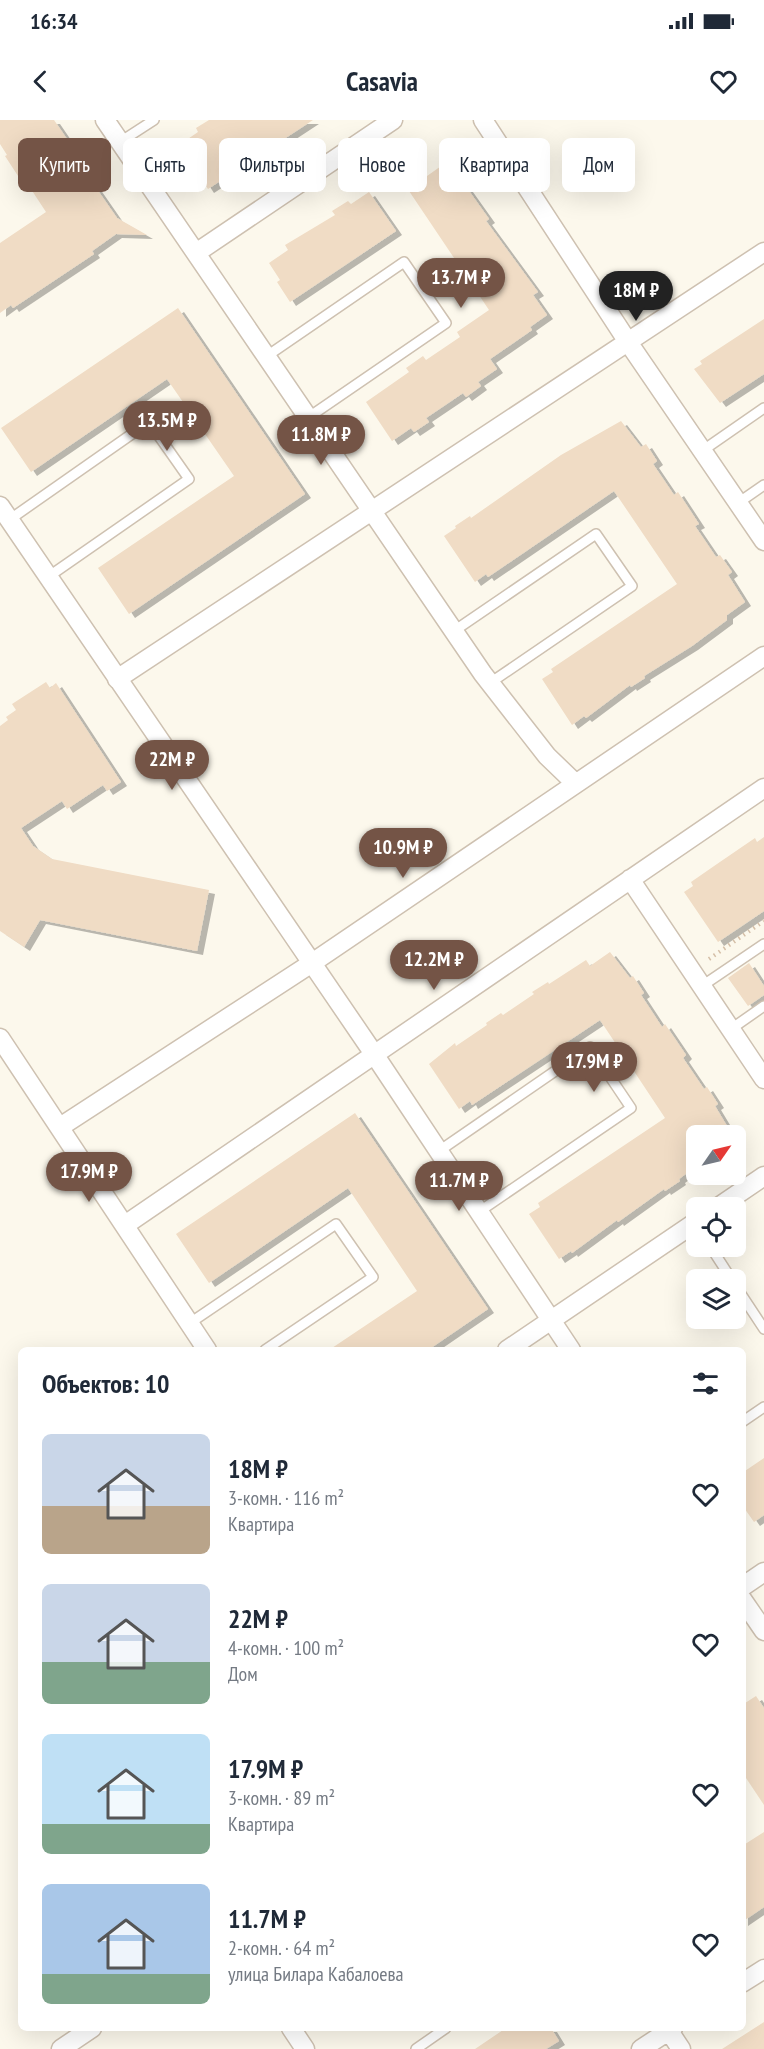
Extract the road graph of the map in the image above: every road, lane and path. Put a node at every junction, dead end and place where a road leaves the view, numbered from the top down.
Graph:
1 (105, 120) edge
2 (154, 120) edge
3 (393, 120) edge
4 (483, 120) edge
5 (120, 142) junction
6 (764, 252) edge
7 (196, 253) junction
8 (628, 342) junction
9 (267, 356) junction
10 (764, 408) edge
11 (309, 417) junction
12 (702, 451) junction
13 (764, 485) edge
14 (738, 503) junction
15 (373, 510) junction
16 (5, 513) edge
17 (764, 541) edge
18 (48, 577) junction
19 (454, 631) junction
20 (764, 656) edge
21 (117, 679) junction
22 (490, 683) junction
23 (575, 783) junction
24 (764, 788) edge
25 (630, 879) junction
26 (764, 921) edge
27 (764, 944) edge
28 (702, 949) dead end
29 (709, 959) junction
30 (312, 963) junction
31 (719, 974) junction
32 (702, 986) junction
33 (764, 1006) edge
34 (731, 1029) junction
35 (0, 1038) edge
36 (374, 1054) junction
37 (764, 1079) edge
38 (60, 1127) junction
39 (439, 1151) junction
40 (764, 1176) edge
41 (733, 1197) edge
42 (480, 1210) junction
43 (125, 1225) junction
44 (686, 1230) edge
45 (746, 1302) edge
46 (550, 1320) junction
47 (190, 1323) junction
48 (764, 1329) edge
49 (205, 1347) edge
50 (269, 1347) edge
51 (511, 1347) edge
52 (569, 1347) edge
53 (764, 1407) edge
54 (746, 1419) edge
55 (764, 1572) edge
56 (746, 1584) edge
57 (746, 1605) edge
58 (764, 1631) edge
59 (764, 1969) edge
60 (746, 1980) edge
61 (88, 2031) edge
62 (293, 2031) edge
63 (443, 2031) edge
64 (666, 2031) edge
65 (670, 2031) edge
66 (61, 2049) edge
67 (305, 2049) edge
68 (416, 2049) edge
69 (641, 2049) edge
70 (681, 2049) edge

1 - 5 street
2 - 5 lane
3 - 7 street
4 - 8 street
5 - 7 street
6 - 8 street
7 - 9 street
8 - 12 street
8 - 15 street
9 - 11 street
9 - 11 lane
10 - 12 lane
11 - 15 street
12 - 14 street
13 - 14 lane
14 - 17 street
15 - 19 street
15 - 21 street
16 - 18 street
16 - 18 lane
18 - 21 street
19 - 22 street
19 - 22 lane
20 - 23 street
21 - 30 street
22 - 23 street
23 - 30 street
24 - 25 street
25 - 32 street
25 - 36 street
26 - 29 path
27 - 31 lane
28 - 29 path
29 - 31 path
30 - 36 street
30 - 38 street
31 - 32 lane
32 - 34 street
33 - 34 lane
34 - 37 street
35 - 38 street
36 - 39 street
36 - 43 street
38 - 43 street
39 - 42 street
39 - 42 lane
40 - 41 street
42 - 46 street
43 - 47 street
44 - 46 street
45 - 48 lane
46 - 51 street
46 - 52 street
47 - 49 street
47 - 50 lane
53 - 54 lane
55 - 56 street
57 - 58 street
59 - 60 street
61 - 66 street
62 - 67 street
63 - 68 lane
64 - 69 street
65 - 70 street

